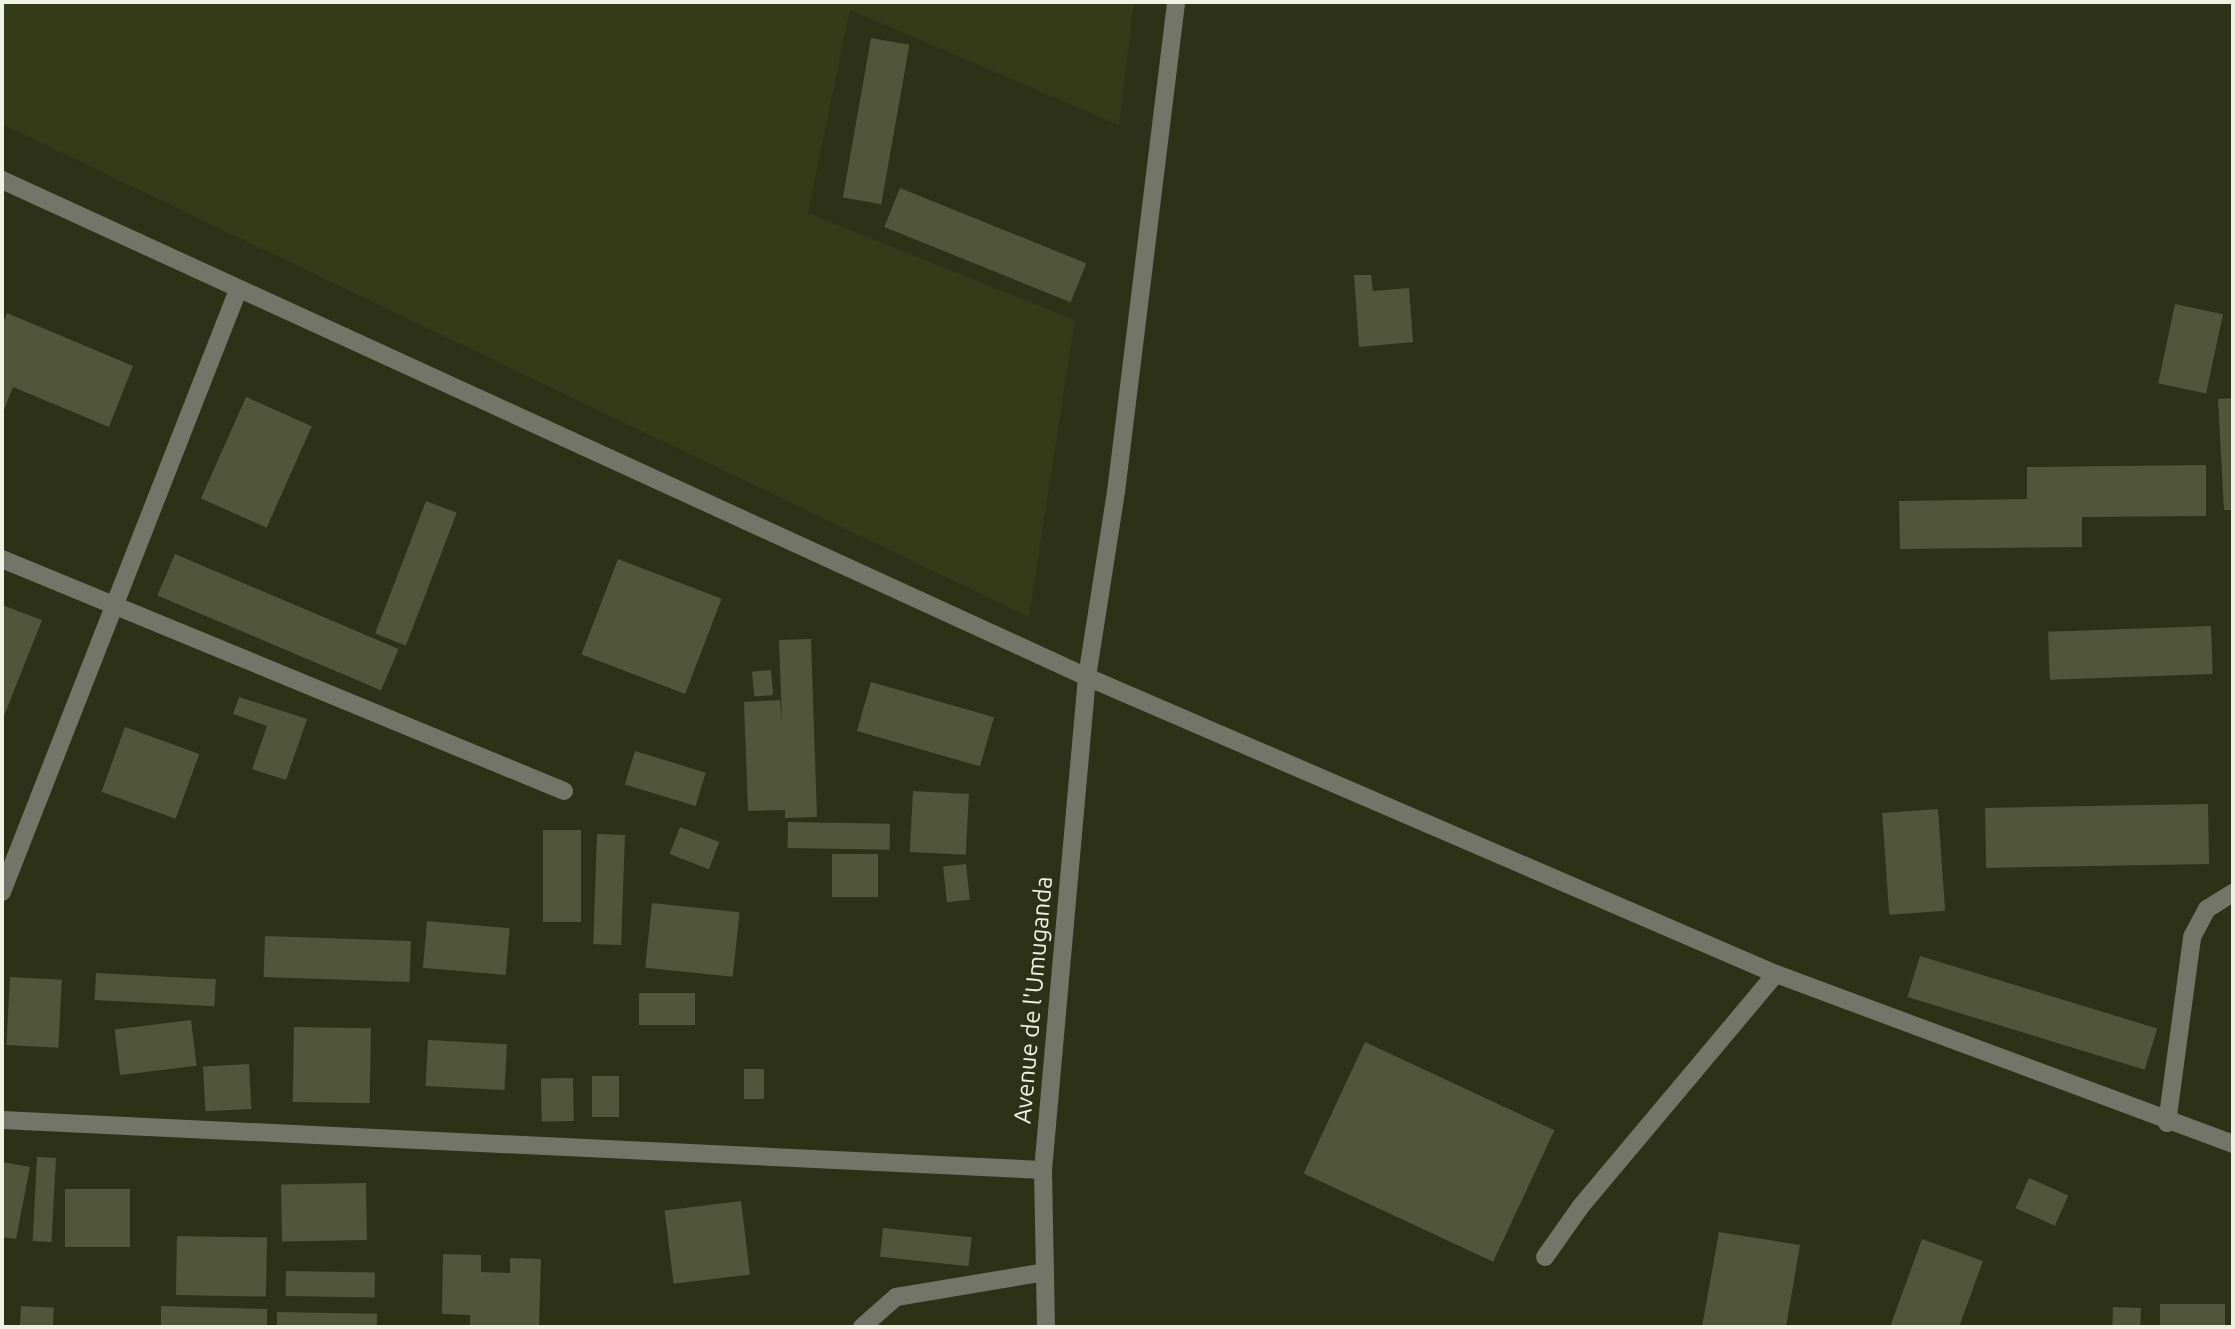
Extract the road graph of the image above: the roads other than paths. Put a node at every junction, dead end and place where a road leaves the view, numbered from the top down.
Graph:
1 (1176, 2) edge
2 (2, 180) edge
3 (238, 290) junction
4 (2, 559) edge
5 (110, 606) junction
6 (1087, 677) junction
7 (564, 791) dead end
8 (2, 892) edge
9 (2233, 893) edge
10 (1776, 974) junction
11 (2, 1120) edge
12 (2167, 1123) junction
13 (2233, 1144) edge
14 (1043, 1170) junction
15 (1545, 1257) dead end
16 (1045, 1272) junction
17 (862, 1327) edge
18 (1046, 1327) edge

1 - 6 street, Avenue de l'Umuganda
2 - 3 street
3 - 5 street
3 - 6 street
4 - 5 street
5 - 7 street
5 - 8 street
6 - 10 street
6 - 14 street, Avenue de l'Umuganda
9 - 12 street
10 - 12 street
10 - 15 street
11 - 14 street
12 - 13 street
14 - 16 street, Avenue de l'Umuganda
16 - 17 street
16 - 18 street, Avenue de l'Umuganda

